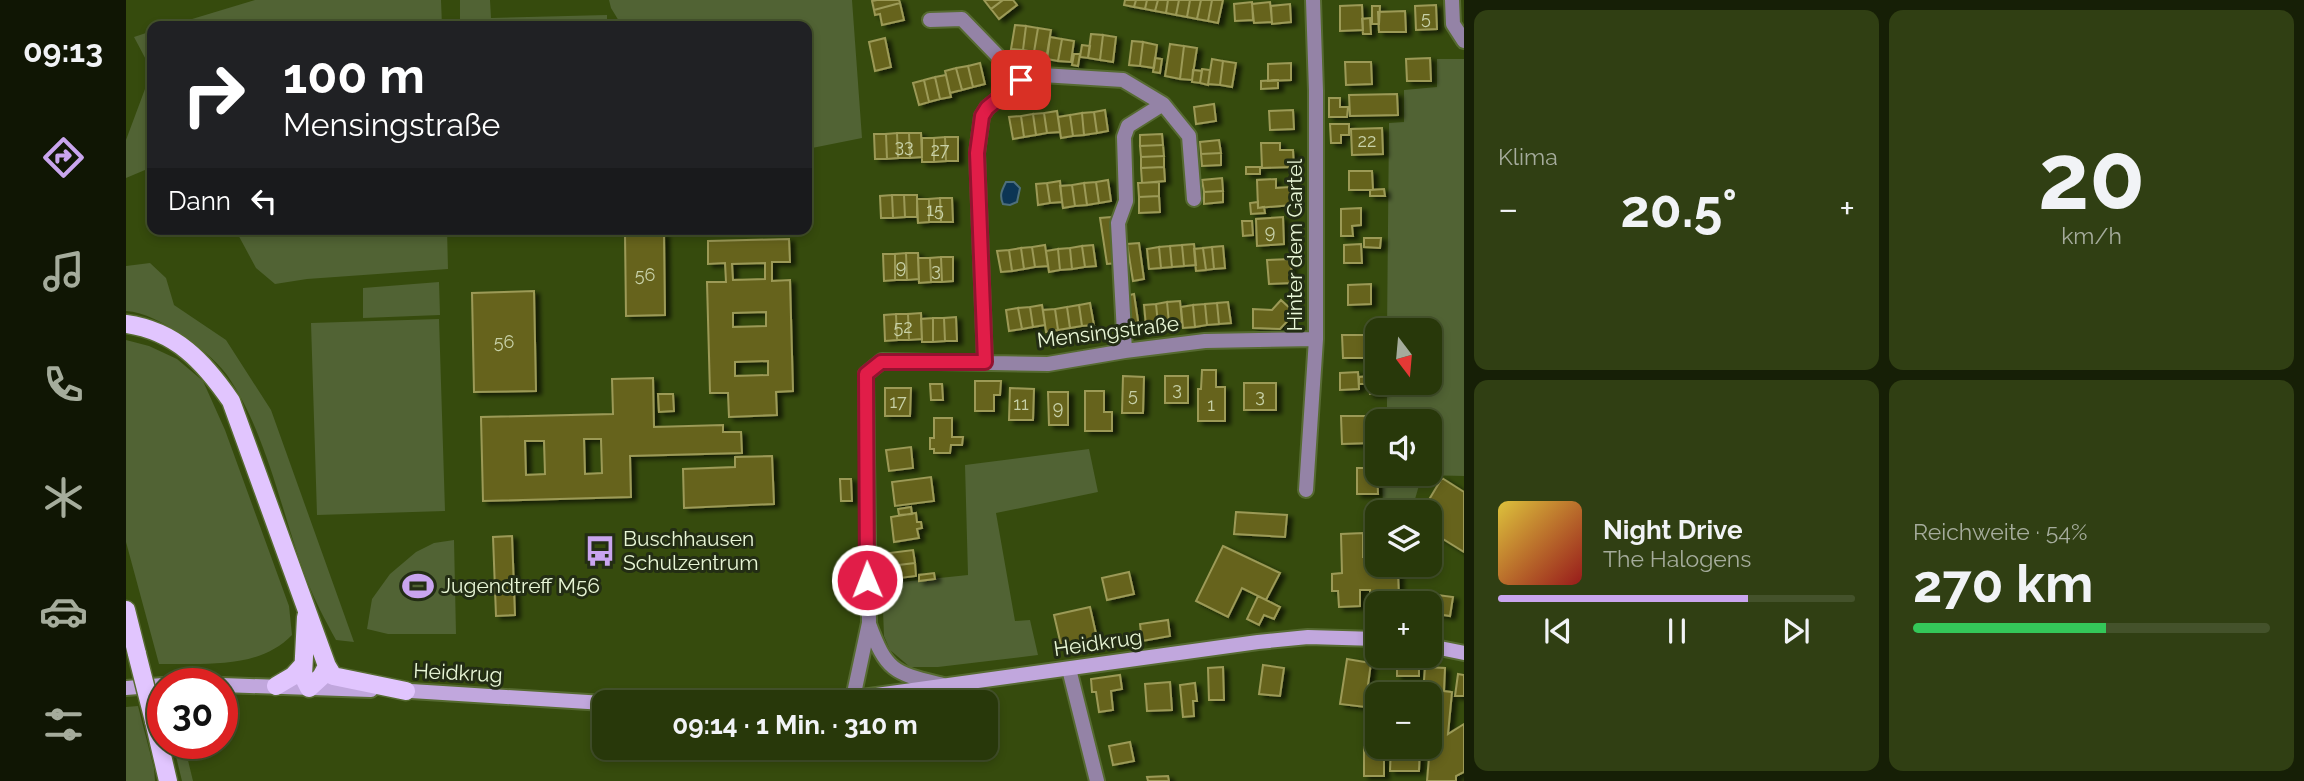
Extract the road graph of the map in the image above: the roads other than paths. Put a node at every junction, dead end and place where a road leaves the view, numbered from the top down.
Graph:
1 (1313, 0) edge
2 (1452, 0) edge
3 (930, 20) dead end
4 (1464, 41) edge
5 (1021, 80) junction
6 (1163, 104) junction
7 (1194, 199) dead end
8 (127, 325) edge
9 (1316, 340) junction
10 (1125, 351) junction
11 (985, 362) junction
12 (1306, 490) dead end
13 (126, 610) edge
14 (307, 610) junction
15 (869, 623) junction
16 (1365, 638) edge
17 (1442, 648) edge
18 (1464, 653) edge
19 (303, 665) junction
20 (327, 666) junction
21 (1069, 669) junction
22 (238, 685) edge
23 (943, 685) junction
24 (147, 686) edge
25 (276, 686) junction
26 (126, 688) edge
27 (309, 688) junction
28 (855, 690) edge
29 (908, 690) edge
30 (407, 691) junction
31 (592, 702) edge
32 (168, 781) edge
33 (1097, 781) edge

1 - 9 street, Hinter dem Gartel
2 - 4 street
3 - 5 street
5 - 6 street
5 - 11 street
6 - 7 street
6 - 10 street
8 - 14 main road
9 - 10 street, Mensingstraße
9 - 12 street, Hinter dem Gartel
10 - 11 street, Mensingstraße
11 - 15 street, Mensingstraße
13 - 32 main road, bridge
14 - 19 main road
14 - 20 main road
15 - 23 street, Mensingstraße
15 - 28 street, Mensingstraße
16 - 21 main road, Heidkrug
17 - 18 main road
19 - 25 main road
19 - 27 main road
20 - 27 main road
20 - 30 main road
21 - 23 main road, Heidkrug
21 - 33 street
22 - 25 main road, Heidkrug
23 - 29 main road, Heidkrug
24 - 26 main road
25 - 27 main road, Heidkrug
27 - 30 main road, Heidkrug
30 - 31 main road, Heidkrug

